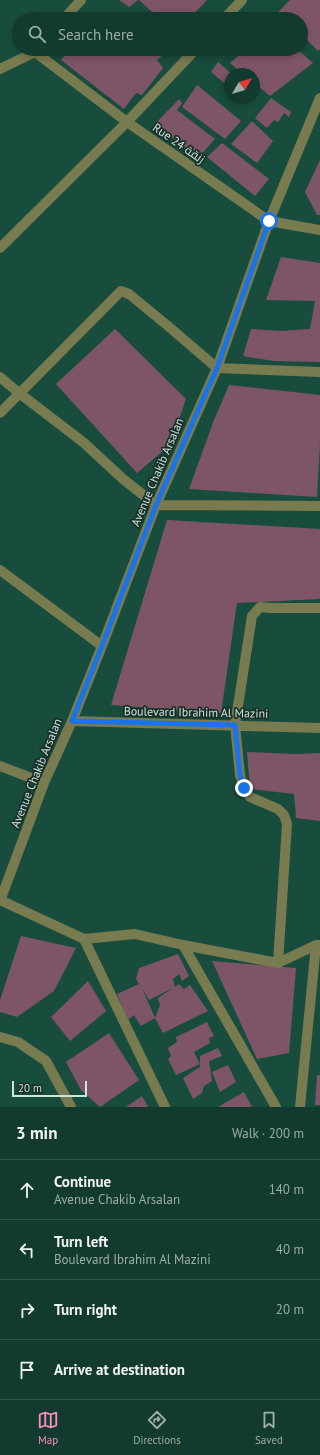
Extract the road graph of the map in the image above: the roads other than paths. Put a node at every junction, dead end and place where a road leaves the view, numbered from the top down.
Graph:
1 (81, 0) edge
2 (238, 1) edge
3 (70, 12) edge
4 (229, 12) edge
5 (25, 56) edge
6 (44, 56) edge
7 (189, 56) edge
8 (0, 69) edge
9 (320, 98) edge
10 (127, 122) junction
11 (269, 221) junction
12 (320, 230) edge
13 (0, 248) edge
14 (217, 368) junction
15 (320, 372) edge
16 (0, 377) edge
17 (19, 393) junction
18 (0, 412) edge
19 (156, 505) junction
20 (320, 506) edge
21 (0, 570) edge
22 (320, 608) edge
23 (102, 646) junction
24 (72, 721) junction
25 (235, 725) junction
26 (320, 728) edge
27 (0, 766) edge
28 (44, 783) junction
29 (0, 901) edge
30 (84, 939) junction
31 (183, 945) junction
32 (318, 945) edge
33 (278, 963) junction
34 (0, 1037) edge
35 (72, 1107) edge
36 (165, 1107) edge
37 (276, 1107) edge
38 (300, 1107) edge

1 - 3 street
2 - 4 street
5 - 8 street
6 - 10 street, Rue 24 زنقة
7 - 10 street
9 - 11 street, Avenue Chakib Arsalan
10 - 11 street, Rue 24 زنقة
10 - 13 street
11 - 12 street, Rue 24 زنقة
11 - 14 street, Avenue Chakib Arsalan
14 - 15 street
14 - 17 street
14 - 19 street, Avenue Chakib Arsalan
16 - 17 street
17 - 18 street
17 - 19 street
19 - 20 street
19 - 23 street, Avenue Chakib Arsalan
21 - 23 street
22 - 25 street
23 - 24 street, Avenue Chakib Arsalan
24 - 25 street, Boulevard Ibrahim Al Mazini
24 - 28 street, Avenue Chakib Arsalan
25 - 26 street, Boulevard Ibrahim Al Mazini
25 - 33 street
27 - 28 street
28 - 29 street, Avenue Chakib Arsalan
29 - 30 street
30 - 31 street
30 - 36 street
31 - 33 street
31 - 37 street
32 - 33 street
32 - 38 street
34 - 35 street

